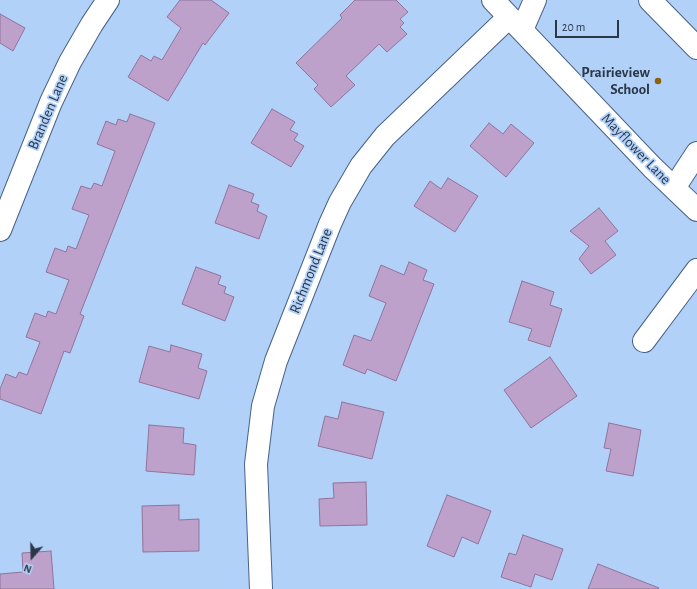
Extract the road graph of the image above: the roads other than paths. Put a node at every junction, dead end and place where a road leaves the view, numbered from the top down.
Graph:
1 (108, 0) edge
2 (535, 0) edge
3 (650, 0) edge
4 (508, 11) edge
5 (697, 48) edge
6 (697, 153) edge
7 (674, 188) junction
8 (697, 210) edge
9 (0, 230) edge
10 (697, 270) edge
11 (644, 341) dead end
12 (261, 589) edge

1 - 9 street, Branden Lane
2 - 4 street
3 - 5 street
4 - 7 street, Mayflower Lane
4 - 12 street, Richmond Lane
6 - 7 street
7 - 8 street, Mayflower Lane
10 - 11 street

